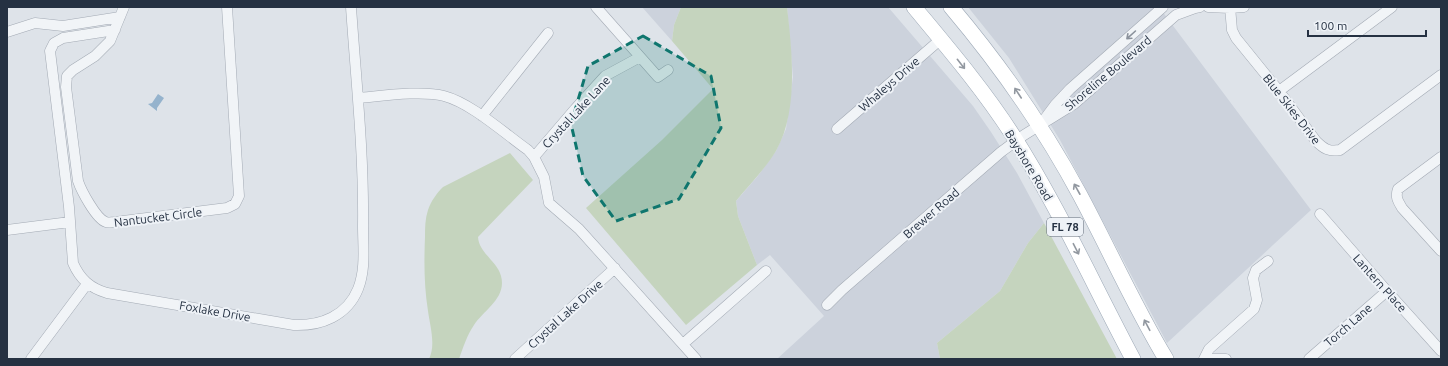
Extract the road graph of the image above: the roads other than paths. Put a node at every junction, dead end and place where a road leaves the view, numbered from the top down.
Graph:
1 (124, 7) edge
2 (226, 7) edge
3 (351, 7) edge
4 (596, 7) edge
5 (914, 7) edge
6 (952, 7) edge
7 (1163, 7) edge
8 (1200, 7) edge
9 (1208, 7) edge
10 (1244, 7) edge
11 (1392, 7) edge
12 (1230, 8) edge
13 (120, 17) junction
14 (114, 30) junction
15 (7, 32) edge
16 (548, 33) dead end
17 (942, 40) junction
18 (640, 57) junction
19 (668, 70) dead end
20 (1441, 75) edge
21 (1279, 91) junction
22 (358, 98) junction
23 (482, 116) junction
24 (1039, 126) junction
25 (837, 130) dead end
26 (1016, 141) junction
27 (534, 157) junction
28 (1441, 157) edge
29 (1320, 214) dead end
30 (70, 222) junction
31 (7, 230) edge
32 (1441, 251) edge
33 (1268, 261) dead end
34 (615, 268) junction
35 (766, 271) dead end
36 (87, 284) junction
37 (1387, 292) junction
38 (827, 305) dead end
39 (684, 344) junction
40 (1441, 351) edge
41 (31, 359) edge
42 (515, 359) edge
43 (696, 359) edge
44 (1133, 359) edge
45 (1166, 359) edge
46 (1204, 359) edge
47 (1212, 359) edge
48 (1226, 359) edge
49 (1309, 359) edge

1 - 13 street, Nantucket Circle
2 - 14 street, Nantucket Circle
3 - 22 street, Foxlake Drive
4 - 18 street
5 - 17 main road, Bayshore Road / FL 78
24 -> 6 main road, FL 78
7 -> 24 street, Shoreline Boulevard
8 - 24 street, Shoreline Boulevard
9 - 12 street
10 - 12 street
11 - 21 street
12 - 21 street, Blue Skies Drive
13 - 14 street, Nantucket Circle
13 - 15 street
14 - 30 street, Foxlake Drive
16 - 23 street
17 - 25 street, Whaleys Drive
17 -> 26 main road, Bayshore Road / FL 78
18 - 19 street
18 - 27 street, Crystal Lake Lane
20 - 21 street, Blue Skies Drive
22 - 23 street
22 - 36 street, Foxlake Drive
23 - 27 street
24 - 26 street, Brewer Road
45 -> 24 main road, FL 78
26 - 38 street, Brewer Road
26 -> 44 main road, Bayshore Road / FL 78
27 - 34 street
28 - 32 street
29 - 37 street, Lantern Place
30 - 31 street
30 - 36 street, Foxlake Drive
33 - 46 street
34 - 39 street
34 - 42 street, Crystal Lake Drive
35 - 39 street
36 - 41 street
37 - 40 street, Lantern Place
37 - 49 street, Torch Lane
39 - 43 street
47 - 48 street

